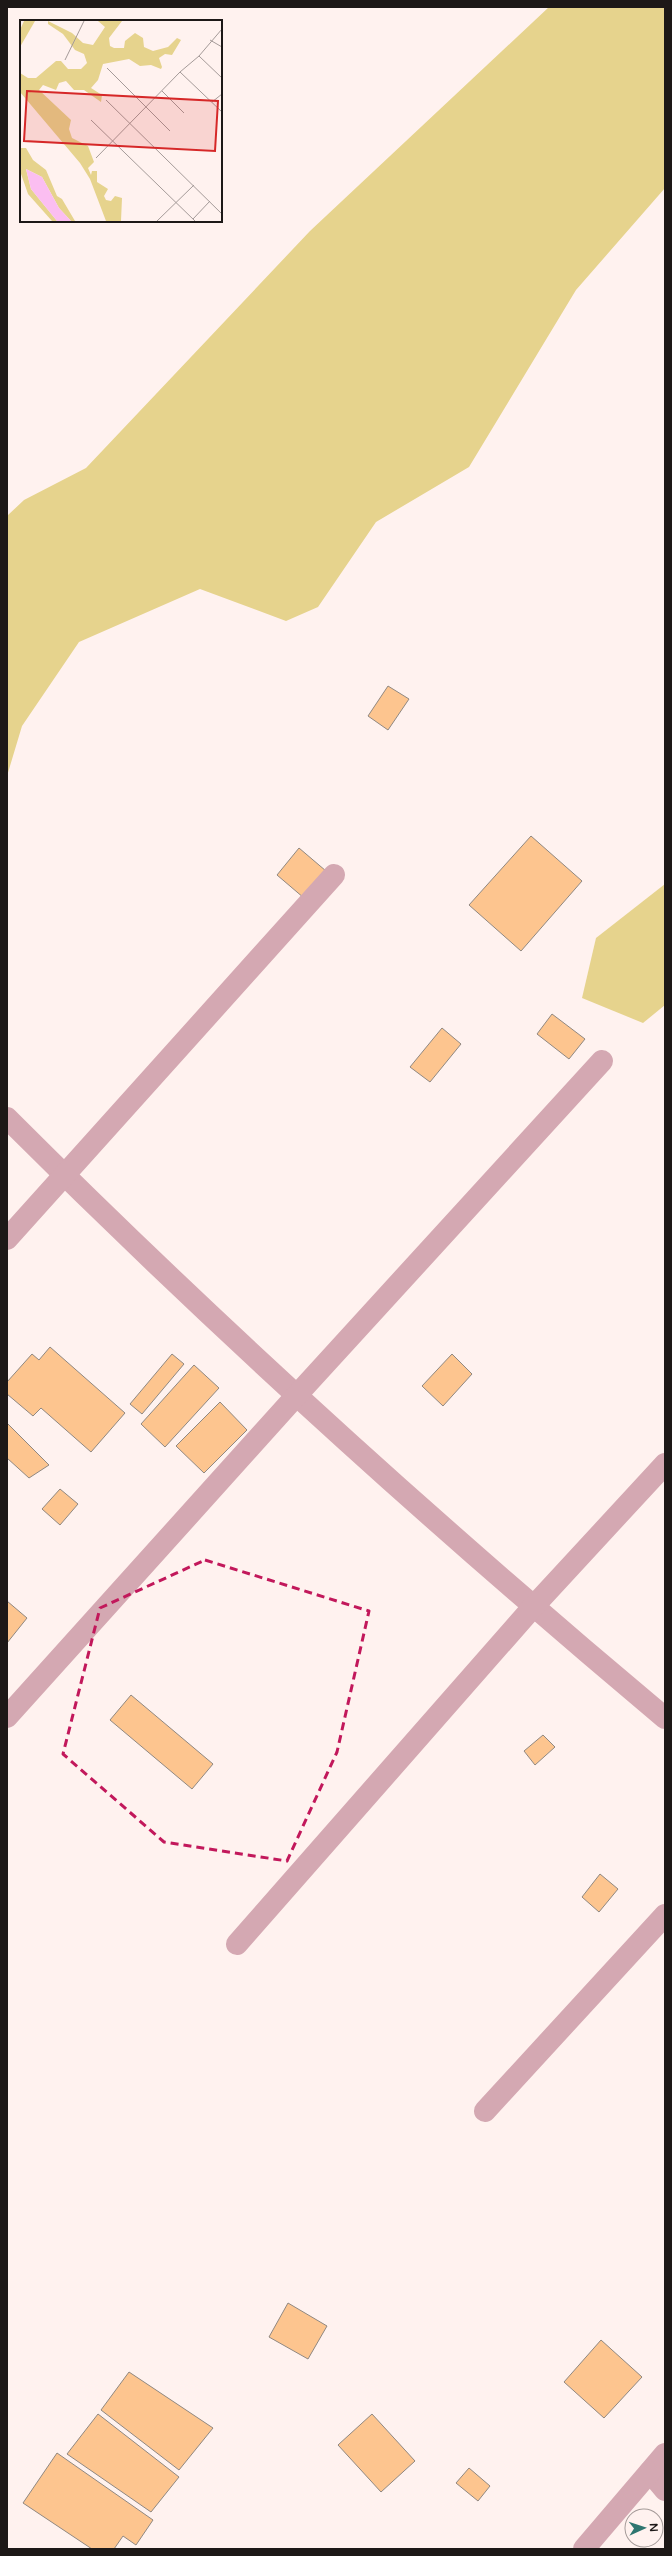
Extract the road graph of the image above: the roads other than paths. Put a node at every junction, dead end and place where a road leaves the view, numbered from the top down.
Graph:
1 (334, 875) dead end
2 (602, 1061) dead end
3 (7, 1118) edge
4 (65, 1176) junction
5 (7, 1239) edge
6 (296, 1396) junction
7 (665, 1464) edge
8 (533, 1606) junction
9 (7, 1717) edge
10 (665, 1718) edge
11 (665, 1915) edge
12 (237, 1944) dead end
13 (485, 2111) dead end
14 (665, 2454) edge
15 (650, 2472) junction
16 (665, 2490) edge
17 (584, 2549) edge

1 - 4 street
2 - 6 street
3 - 4 street
4 - 5 street
4 - 6 street
6 - 8 street
6 - 9 street
7 - 8 street
8 - 10 street
8 - 12 street
11 - 13 street
14 - 15 street
15 - 16 street
15 - 17 street

